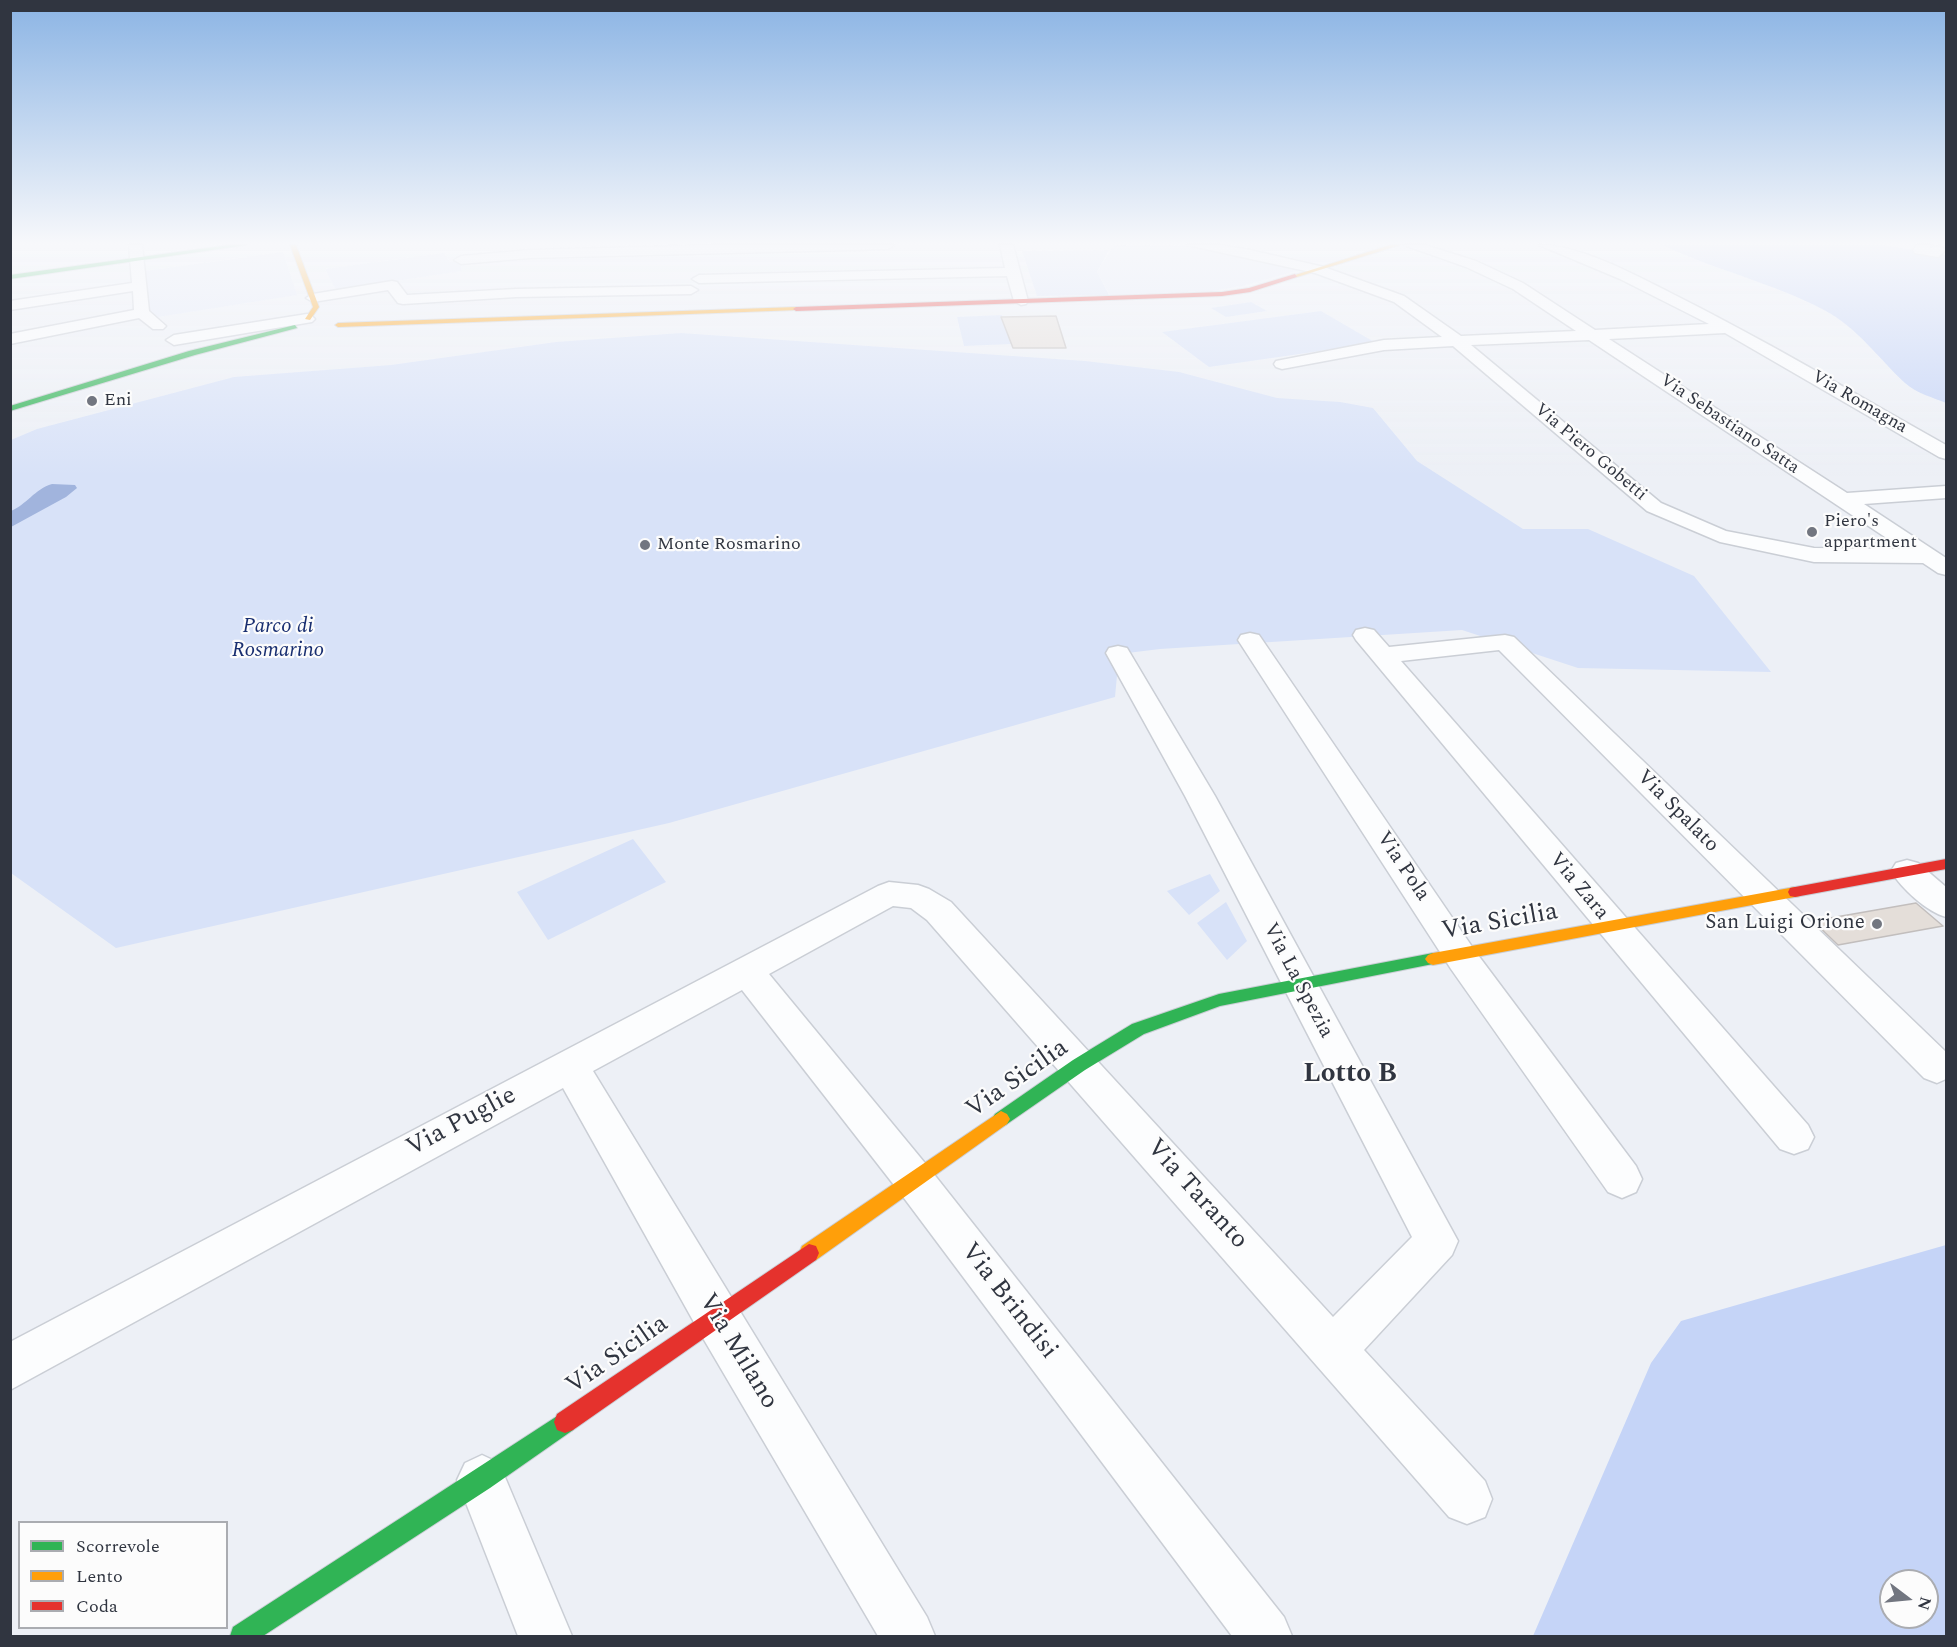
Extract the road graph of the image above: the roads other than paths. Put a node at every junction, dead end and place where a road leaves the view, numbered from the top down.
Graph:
1 (94, 322) edge
2 (153, 322) edge
3 (297, 322) edge
4 (304, 322) edge
5 (1430, 322) edge
6 (1574, 322) edge
7 (1716, 322) edge
8 (1728, 328) junction
9 (1595, 336) junction
10 (10, 339) edge
11 (174, 340) junction
12 (1457, 342) junction
13 (192, 353) junction
14 (1282, 364) dead end
15 (10, 409) edge
16 (1947, 453) edge
17 (1947, 492) edge
18 (1842, 500) junction
19 (1929, 556) junction
20 (1947, 568) edge
21 (1250, 640) dead end
22 (1375, 645) joint
23 (1118, 654) dead end
24 (1947, 864) edge
25 (1907, 871) junction
26 (918, 897) joint
27 (1764, 898) junction
28 (1947, 904) edge
29 (1612, 927) junction
30 (1460, 954) junction
31 (746, 970) junction
32 (1298, 984) junction
33 (570, 1065) junction
34 (1079, 1065) junction
35 (1937, 1067) dead end
36 (1794, 1137) dead end
37 (1622, 1179) dead end
38 (915, 1181) junction
39 (716, 1317) junction
40 (1334, 1349) junction
41 (10, 1367) edge
42 (482, 1480) junction
43 (1467, 1499) dead end
44 (242, 1636) edge
45 (545, 1636) edge
46 (908, 1636) edge
47 (1265, 1636) edge

1 - 10 street
2 - 11 street
3 - 11 street
4 - 13 street
5 - 12 street, Via Piero Gobetti
6 - 9 street, Via Sebastiano Satta
7 - 8 street, Via Romagna
8 - 9 street
8 - 16 street, Via Romagna
9 - 12 street
9 - 18 street, Via Sebastiano Satta
11 - 13 street
12 - 14 street
12 - 19 street, Via Piero Gobetti
13 - 15 street
17 - 18 street
18 - 19 street, Via Sebastiano Satta
19 - 20 street, Via Sebastiano Satta
21 - 30 street, Via Pola
22 - 27 street, Via Spalato
22 - 29 street, Via Zara
23 - 32 street, Via La Spezia
24 - 25 street, Via Sicilia
25 - 27 street, Via Sicilia
25 - 28 street
26 - 31 street, Via Puglie
26 - 34 street, Via Taranto
27 - 29 street, Via Sicilia
27 - 35 street, Via Spalato
29 - 30 street, Via Sicilia
29 - 36 street, Via Zara
30 - 32 street, Via Sicilia
30 - 37 street, Via Pola
31 - 33 street, Via Puglie
31 - 38 street, Via Brindisi
32 - 34 street, Via Sicilia
32 - 40 street, Via La Spezia
33 - 39 street, Via Milano
33 - 41 street, Via Puglie
34 - 38 street, Via Sicilia
34 - 40 street, Via Taranto
38 - 39 street, Via Sicilia
38 - 47 street, Via Brindisi
39 - 42 street, Via Sicilia
39 - 46 street, Via Milano
40 - 43 street, Via Taranto
42 - 44 street, Via Sicilia
42 - 45 street

